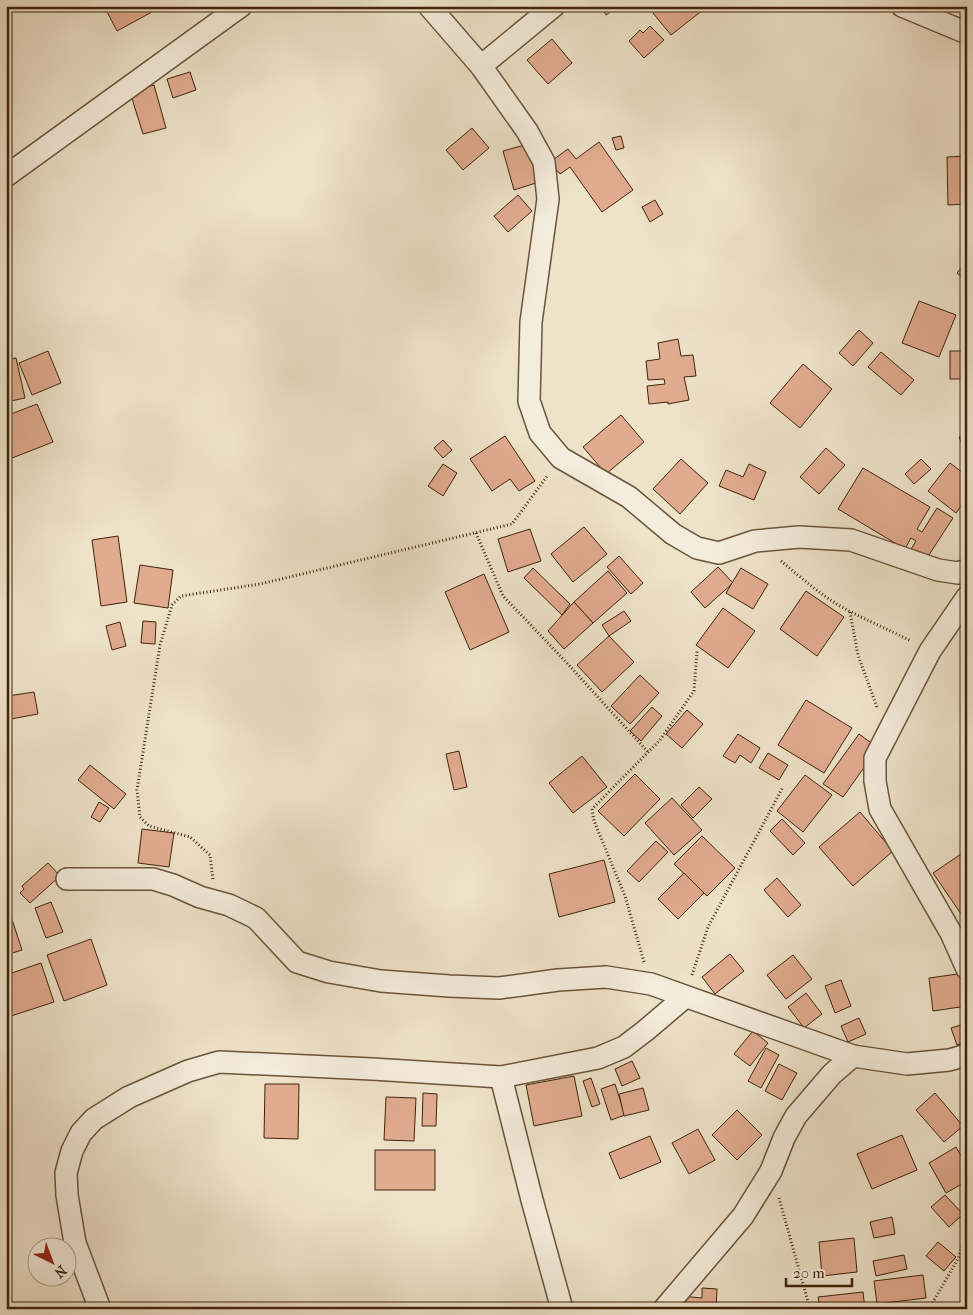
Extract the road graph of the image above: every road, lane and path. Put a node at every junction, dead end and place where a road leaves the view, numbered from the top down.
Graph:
1 (241, 6) edge
2 (429, 6) edge
3 (554, 6) edge
4 (902, 6) edge
5 (967, 33) edge
6 (481, 66) junction
7 (6, 176) edge
8 (561, 458) junction
9 (476, 533) junction
10 (755, 541) junction
11 (967, 570) edge
12 (967, 597) edge
13 (850, 612) junction
14 (697, 650) dead end
15 (930, 651) junction
16 (887, 734) junction
17 (648, 752) junction
18 (783, 787) dead end
19 (67, 879) dead end
20 (229, 905) junction
21 (967, 969) edge
22 (651, 984) junction
23 (684, 997) junction
24 (854, 1056) junction
25 (967, 1056) edge
26 (501, 1077) junction
27 (771, 1171) junction
28 (967, 1223) edge
29 (100, 1309) edge
30 (562, 1309) edge
31 (664, 1309) edge
32 (810, 1309) edge
33 (929, 1309) edge

1 - 7 street
2 - 6 street
3 - 6 street
4 - 5 street
6 - 8 street
8 - 9 path
8 - 10 street
9 - 17 path
9 - 20 path
10 - 11 street
10 - 13 path
12 - 15 street
13 - 15 path
13 - 16 path
14 - 17 path
15 - 16 street
16 - 21 street
17 - 22 path
18 - 23 path
19 - 20 street
20 - 22 street
22 - 23 street
23 - 24 street
23 - 26 street
24 - 25 street
24 - 27 street
26 - 29 street
26 - 30 street
27 - 31 street
27 - 32 path
28 - 33 path

